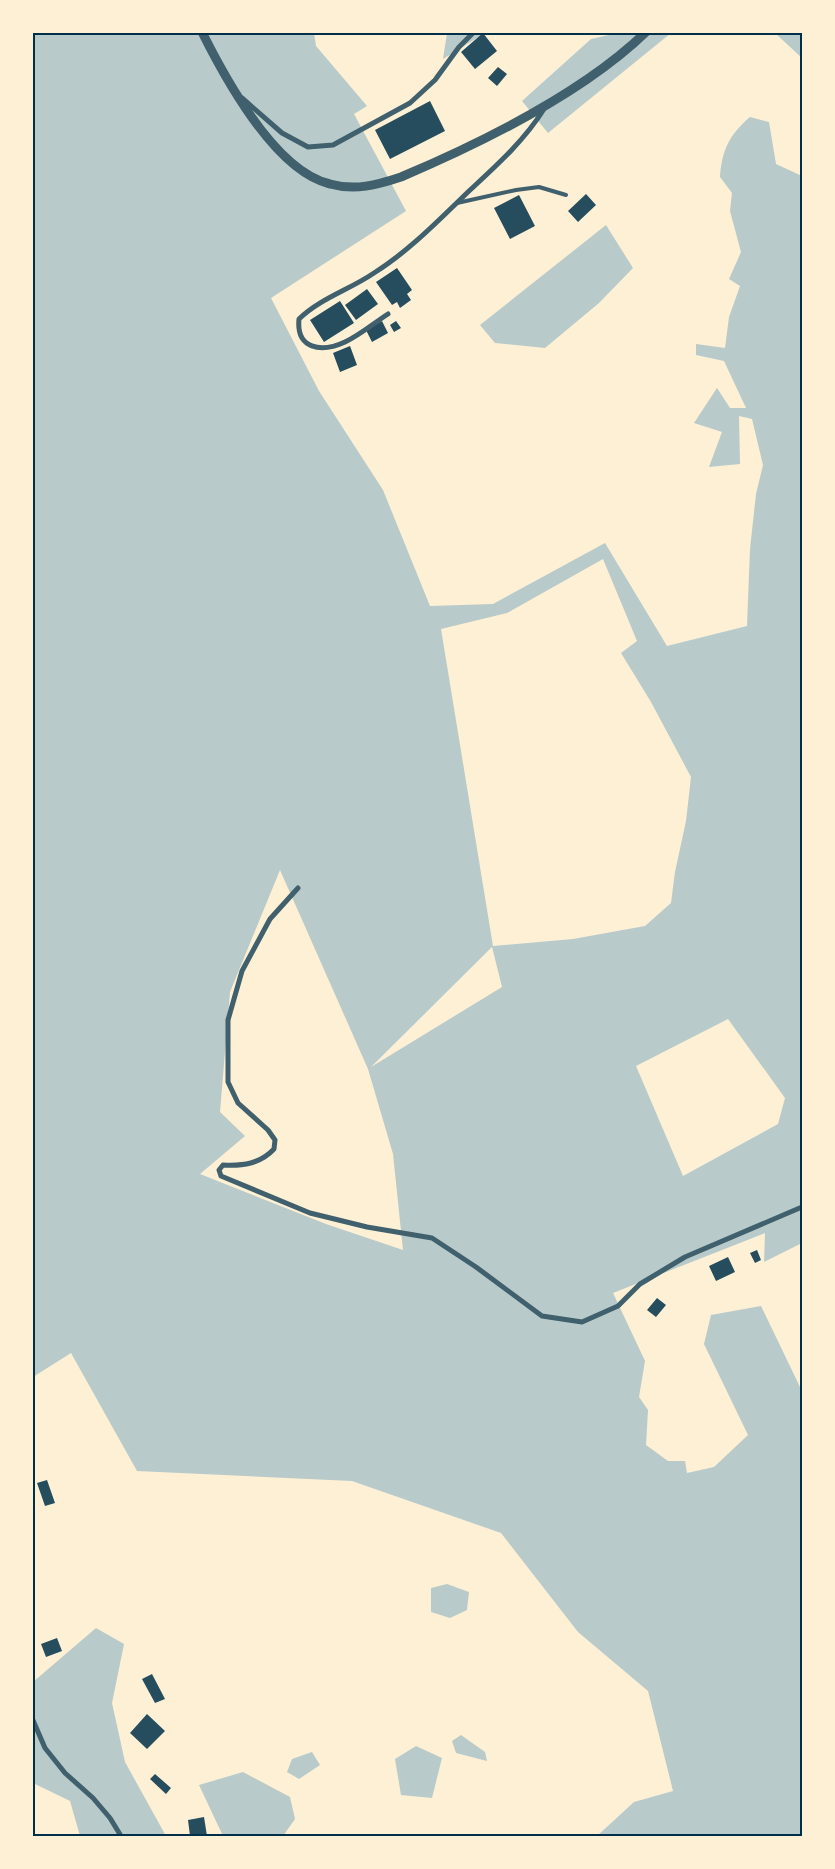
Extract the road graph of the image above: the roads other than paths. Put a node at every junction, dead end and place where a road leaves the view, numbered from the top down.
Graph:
1 (202, 32) edge
2 (474, 32) edge
3 (646, 32) edge
4 (233, 89) junction
5 (547, 104) junction
6 (566, 195) dead end
7 (457, 203) junction
8 (388, 314) dead end
9 (298, 888) dead end
10 (802, 1207) edge
11 (32, 1718) edge
12 (121, 1836) edge

1 - 4 street
2 - 4 street
3 - 5 street
4 - 5 street
5 - 7 street
6 - 7 lane
7 - 8 street
9 - 10 street
11 - 12 street

